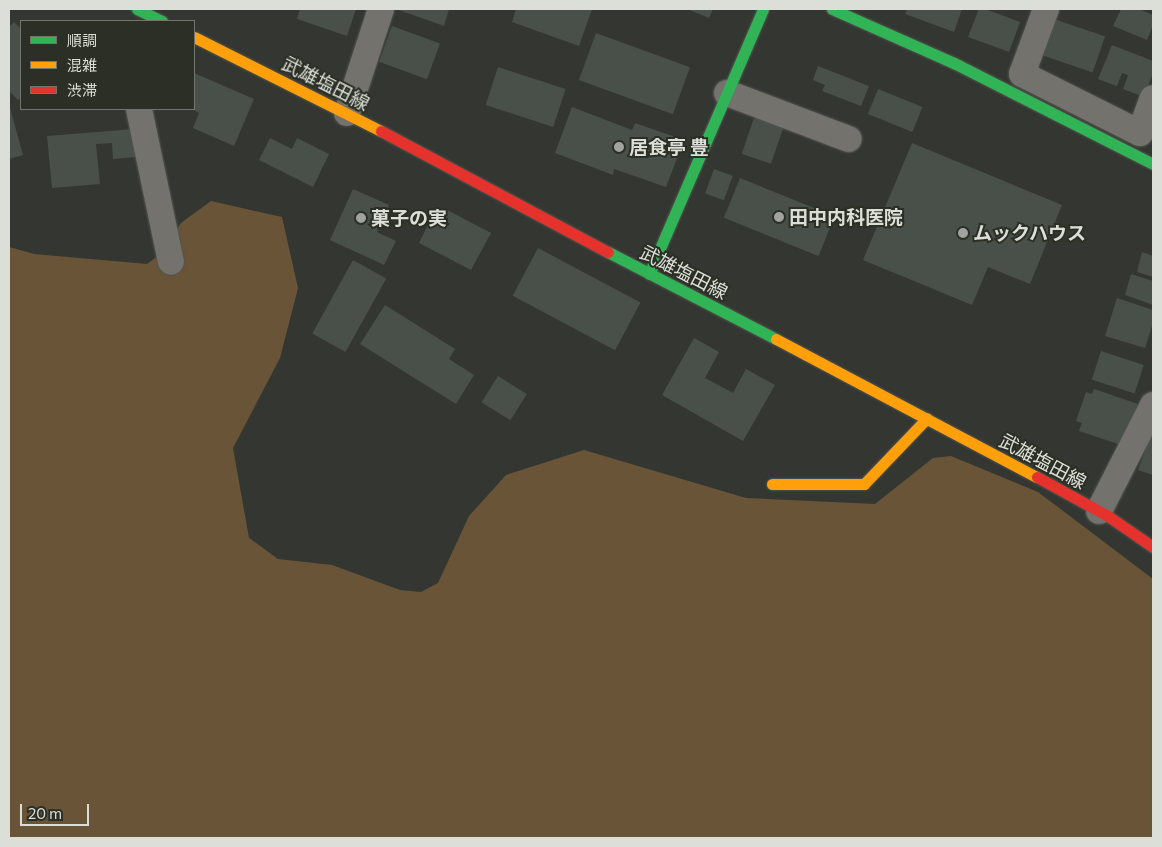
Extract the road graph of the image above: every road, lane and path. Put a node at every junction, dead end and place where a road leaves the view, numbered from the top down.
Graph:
1 (137, 9) edge
2 (381, 9) edge
3 (763, 9) edge
4 (832, 9) edge
5 (1046, 9) edge
6 (159, 20) edge
7 (195, 37) edge
8 (727, 93) junction
9 (1153, 98) edge
10 (139, 110) edge
11 (347, 113) junction
12 (849, 139) dead end
13 (1153, 164) edge
14 (171, 262) dead end
15 (649, 274) junction
16 (1152, 409) edge
17 (927, 418) junction
18 (772, 484) dead end
19 (1099, 511) junction
20 (1153, 547) edge

1 - 6 main road
2 - 11 street
3 - 8 main road
4 - 13 main road
5 - 9 street
7 - 11 main road, 武雄塩田線
8 - 12 street
8 - 15 main road
10 - 14 street
11 - 15 main road, 武雄塩田線
15 - 17 main road, 武雄塩田線
16 - 19 street
17 - 18 main road
17 - 19 main road, 武雄塩田線
19 - 20 main road, 武雄塩田線

